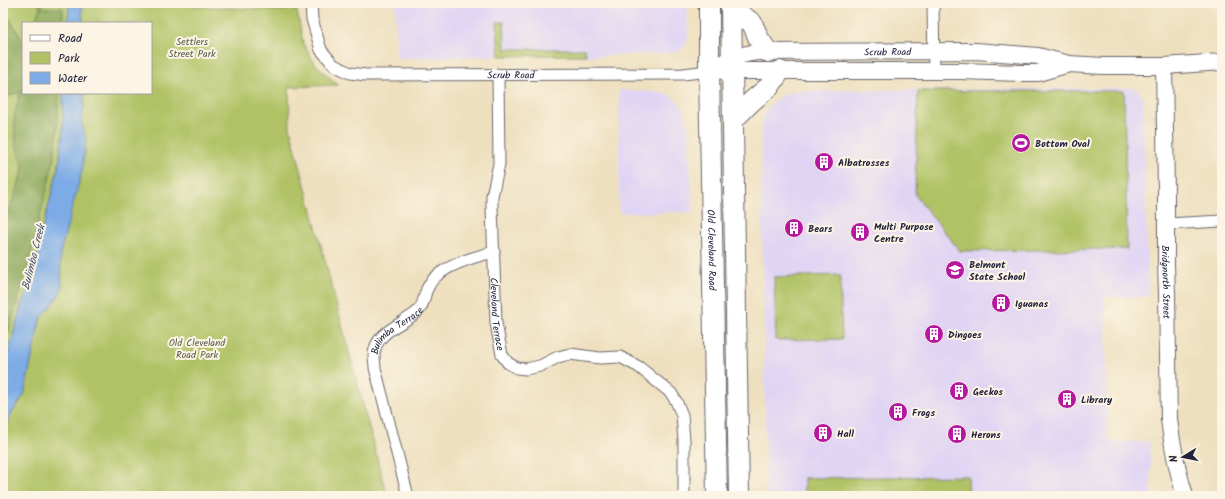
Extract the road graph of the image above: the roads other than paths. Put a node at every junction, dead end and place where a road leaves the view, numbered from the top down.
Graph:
1 (311, 3) edge
2 (709, 3) edge
3 (933, 3) edge
4 (731, 6) edge
5 (934, 51) junction
6 (768, 52) junction
7 (1222, 62) edge
8 (1069, 64) junction
9 (732, 65) junction
10 (1164, 66) junction
11 (709, 71) junction
12 (780, 71) junction
13 (934, 71) junction
14 (498, 74) junction
15 (733, 120) junction
16 (1222, 221) edge
17 (1167, 224) junction
18 (494, 252) junction
19 (408, 496) edge
20 (684, 496) edge
21 (717, 496) edge
22 (739, 496) edge
23 (1186, 496) edge

1 - 14 street, Scrub Road
2 - 11 highway, Old Cleveland Road
3 - 5 street
4 - 6 highway
4 - 9 highway
5 - 6 main road, Scrub Road
5 - 8 main road, Scrub Road
5 - 13 street
6 - 9 main road, Scrub Road
7 - 10 main road, Scrub Road
8 - 10 main road, Scrub Road
8 - 13 main road, Scrub Road
9 - 11 main road, Scrub Road
9 - 12 main road, Scrub Road
9 - 15 highway
10 - 17 main road, Bridgnorth Street
11 - 14 street, Scrub Road
11 - 21 highway, Old Cleveland Road
12 - 13 main road, Scrub Road
12 - 15 highway
14 - 18 street, Cleveland Terrace
15 - 22 highway
16 - 17 street
17 - 23 main road, Bridgnorth Street
18 - 19 street, Bulimba Terrace
18 - 20 street, Cleveland Terrace

